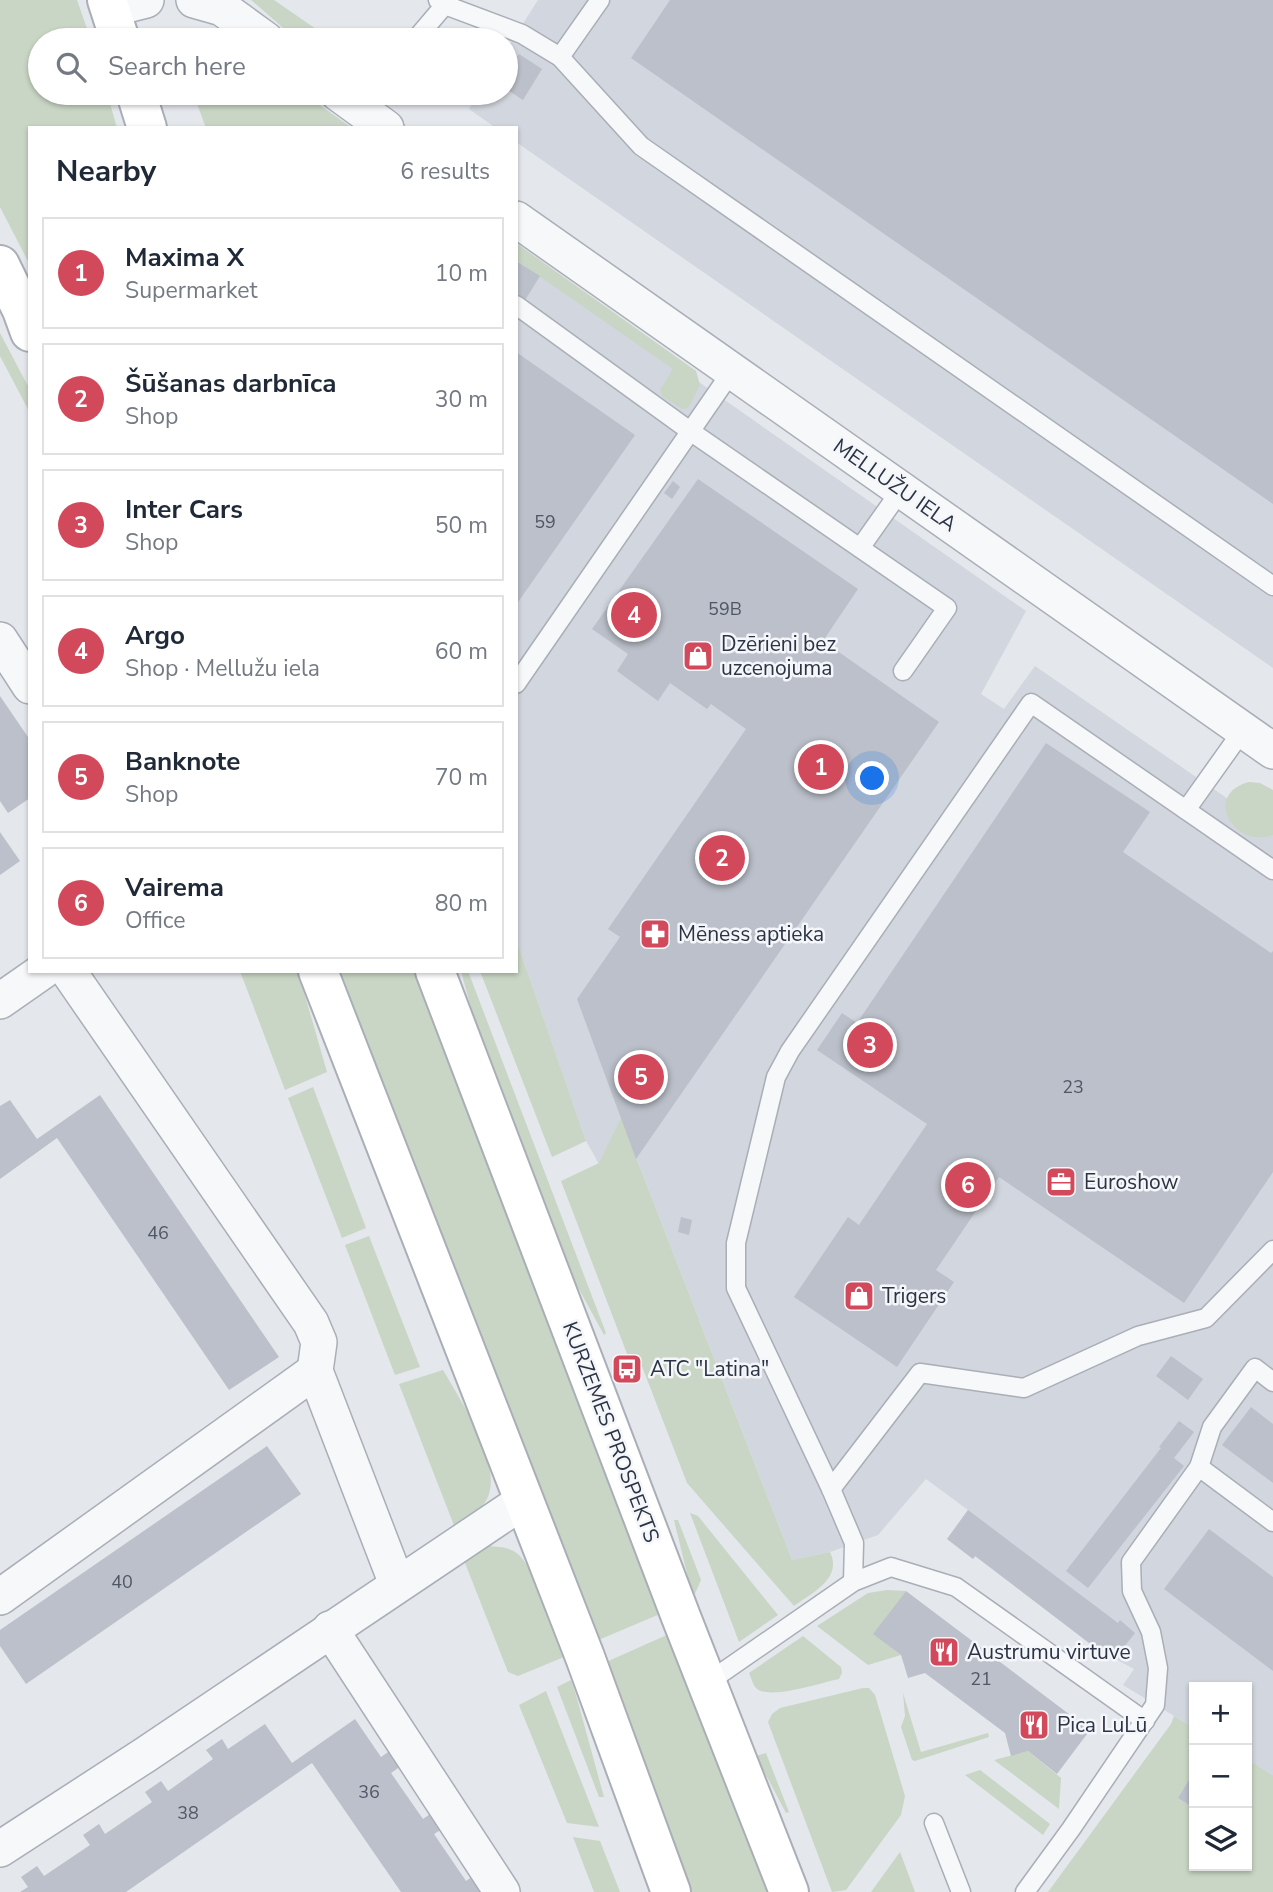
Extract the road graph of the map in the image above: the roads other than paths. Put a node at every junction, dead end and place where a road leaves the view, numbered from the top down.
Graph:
1 (194, 0) edge
2 (600, 0) edge
3 (444, 2) edge
4 (250, 28) edge
5 (424, 28) edge
6 (507, 28) edge
7 (518, 32) edge
8 (560, 57) junction
9 (140, 105) edge
10 (146, 126) edge
11 (518, 220) edge
12 (0, 265) edge
13 (518, 306) edge
14 (27, 320) edge
15 (733, 371) junction
16 (690, 431) junction
17 (901, 490) junction
18 (860, 548) junction
19 (1273, 586) edge
20 (0, 640) edge
21 (903, 671) dead end
22 (518, 681) edge
23 (28, 682) edge
24 (1242, 730) junction
25 (1273, 751) edge
26 (1186, 810) junction
27 (1273, 870) edge
28 (40, 973) edge
29 (69, 973) edge
30 (319, 973) edge
31 (436, 973) edge
32 (0, 1001) edge
33 (1273, 1250) edge
34 (315, 1371) junction
35 (1273, 1382) edge
36 (1199, 1467) junction
37 (831, 1489) junction
38 (523, 1502) junction
39 (1273, 1522) edge
40 (853, 1582) junction
41 (397, 1584) junction
42 (0, 1597) edge
43 (331, 1629) junction
44 (707, 1683) junction
45 (1145, 1721) junction
46 (934, 1823) dead end
47 (0, 1849) edge
48 (502, 1892) edge
49 (671, 1892) edge
50 (789, 1892) edge
51 (961, 1892) edge
52 (1025, 1892) edge

1 - 4 street
2 - 8 lane
3 - 5 lane
3 - 6 lane
7 - 8 lane
8 - 19 lane
9 - 10 main road
11 - 15 street, MELLUŽU IELA
12 - 14 main road
13 - 16 lane
15 - 16 lane
15 - 17 street, MELLUŽU IELA
16 - 18 lane
16 - 22 lane
17 - 18 lane
17 - 24 street, MELLUŽU IELA
18 - 21 lane
20 - 23 street
24 - 25 street, MELLUŽU IELA
24 - 26 lane
26 - 27 lane
26 - 37 lane
28 - 32 street
29 - 34 street
30 - 38 main road
31 - 44 main road, KURZEMES PROSPEKTS
33 - 37 lane
34 - 41 street
34 - 42 street
35 - 36 lane
36 - 39 lane
36 - 45 lane
37 - 40 lane
38 - 41 street
38 - 49 main road
40 - 44 lane
40 - 45 lane
41 - 43 street
43 - 47 street
43 - 48 street
44 - 50 main road, KURZEMES PROSPEKTS
45 - 52 lane
46 - 51 lane

